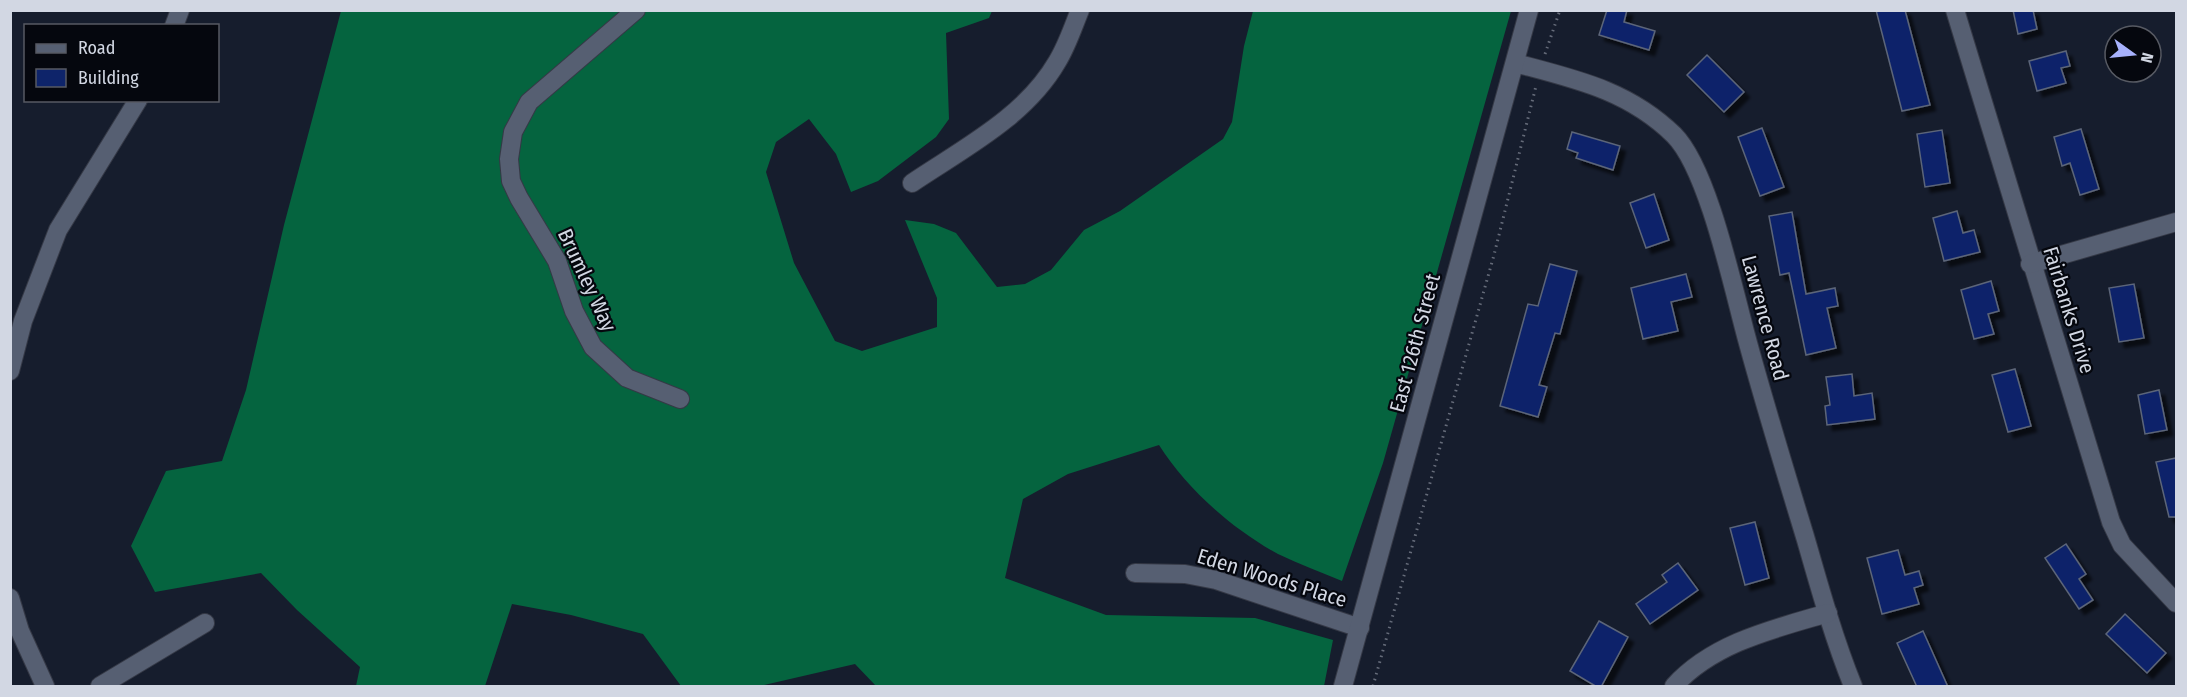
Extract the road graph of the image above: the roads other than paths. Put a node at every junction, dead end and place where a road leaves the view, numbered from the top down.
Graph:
1 (636, 10) edge
2 (1080, 10) edge
3 (1529, 10) edge
4 (1955, 10) edge
5 (1515, 63) junction
6 (137, 102) edge
7 (912, 183) dead end
8 (2176, 222) edge
9 (2030, 264) junction
10 (10, 371) edge
11 (680, 399) dead end
12 (1135, 573) dead end
13 (10, 598) edge
14 (2176, 603) edge
15 (1828, 613) junction
16 (205, 623) dead end
17 (1360, 628) junction
18 (45, 687) edge
19 (99, 687) edge
20 (1343, 687) edge
21 (1674, 687) edge
22 (1854, 687) edge

1 - 11 street, Brumley Way
2 - 7 street
3 - 5 street, East 126th Street
4 - 9 street, Fairbanks Drive
5 - 15 street, Lawrence Road
5 - 17 street, East 126th Street
6 - 10 street
8 - 9 street
9 - 14 street, Fairbanks Drive
12 - 17 street, Eden Woods Place
13 - 18 street
15 - 21 street
15 - 22 street, Lawrence Road
16 - 19 street
17 - 20 street, East 126th Street

